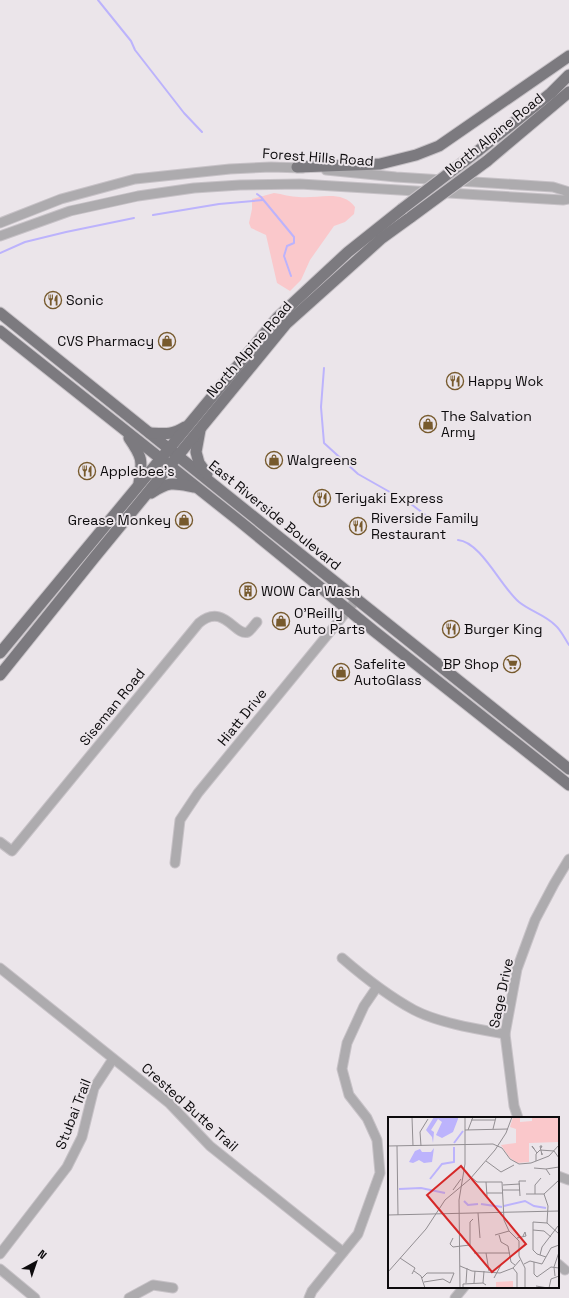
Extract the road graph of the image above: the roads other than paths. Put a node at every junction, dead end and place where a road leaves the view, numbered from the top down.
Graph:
1 (569, 56) edge
2 (569, 75) edge
3 (569, 92) edge
4 (297, 167) junction
5 (569, 192) edge
6 (569, 199) edge
7 (0, 223) edge
8 (0, 236) edge
9 (0, 313) edge
10 (0, 331) edge
11 (190, 424) junction
12 (122, 428) junction
13 (200, 430) junction
14 (150, 433) junction
15 (169, 448) junction
16 (178, 456) junction
17 (161, 459) junction
18 (170, 466) junction
19 (139, 485) junction
20 (196, 487) junction
21 (217, 487) junction
22 (144, 497) junction
23 (95, 548) junction
24 (356, 600) junction
25 (348, 610) junction
26 (257, 622) dead end
27 (0, 653) edge
28 (0, 675) edge
29 (569, 770) edge
30 (569, 785) edge
31 (0, 842) edge
32 (569, 858) edge
33 (175, 863) dead end
34 (342, 958) dead end
35 (0, 968) edge
36 (377, 987) junction
37 (505, 1034) junction
38 (113, 1059) junction
39 (518, 1117) edge
40 (559, 1176) edge
41 (569, 1180) edge
42 (343, 1252) junction
43 (0, 1254) edge
44 (0, 1269) edge
45 (173, 1288) dead end
46 (463, 1288) edge
47 (35, 1298) edge
48 (129, 1298) edge
49 (309, 1298) edge
50 (455, 1298) edge

1 - 4 main road
2 - 11 main road, North Alpine Road, bridge
3 - 13 main road, North Alpine Road, bridge
4 - 5 street, Forest Hills Road
4 - 7 street, Forest Hills Road
6 - 8 street, Forest Hills Road
9 - 14 main road, East Riverside Boulevard
10 - 12 main road, East Riverside Boulevard
11 - 14 main road
11 - 15 main road, North Alpine Road
12 - 17 main road, East Riverside Boulevard
12 - 19 main road
13 - 16 main road, North Alpine Road
13 - 21 main road
14 - 15 main road, East Riverside Boulevard
15 - 16 main road, East Riverside Boulevard
15 - 17 main road, North Alpine Road
16 - 18 main road, North Alpine Road
16 - 21 main road, East Riverside Boulevard
17 - 18 main road, East Riverside Boulevard
17 - 19 main road, North Alpine Road
18 - 20 main road, East Riverside Boulevard
18 - 22 main road, North Alpine Road
19 - 23 main road, North Alpine Road
20 - 22 main road
20 - 25 main road, East Riverside Boulevard
21 - 24 main road, East Riverside Boulevard
22 - 23 main road, North Alpine Road
23 - 27 main road, North Alpine Road
23 - 28 main road, North Alpine Road
24 - 25 street, Hiatt Drive
24 - 29 main road, East Riverside Boulevard
25 - 30 main road, East Riverside Boulevard
25 - 33 street, Hiatt Drive
26 - 31 street, Siseman Road
32 - 37 street, Sage Drive
34 - 36 street
35 - 38 street, Crested Butte Trail
36 - 37 street
36 - 42 street
37 - 39 street, Sage Drive
38 - 42 street, Crested Butte Trail
38 - 43 street, Stubai Trail
40 - 41 street
42 - 49 street
44 - 47 street
45 - 48 street
46 - 50 street

